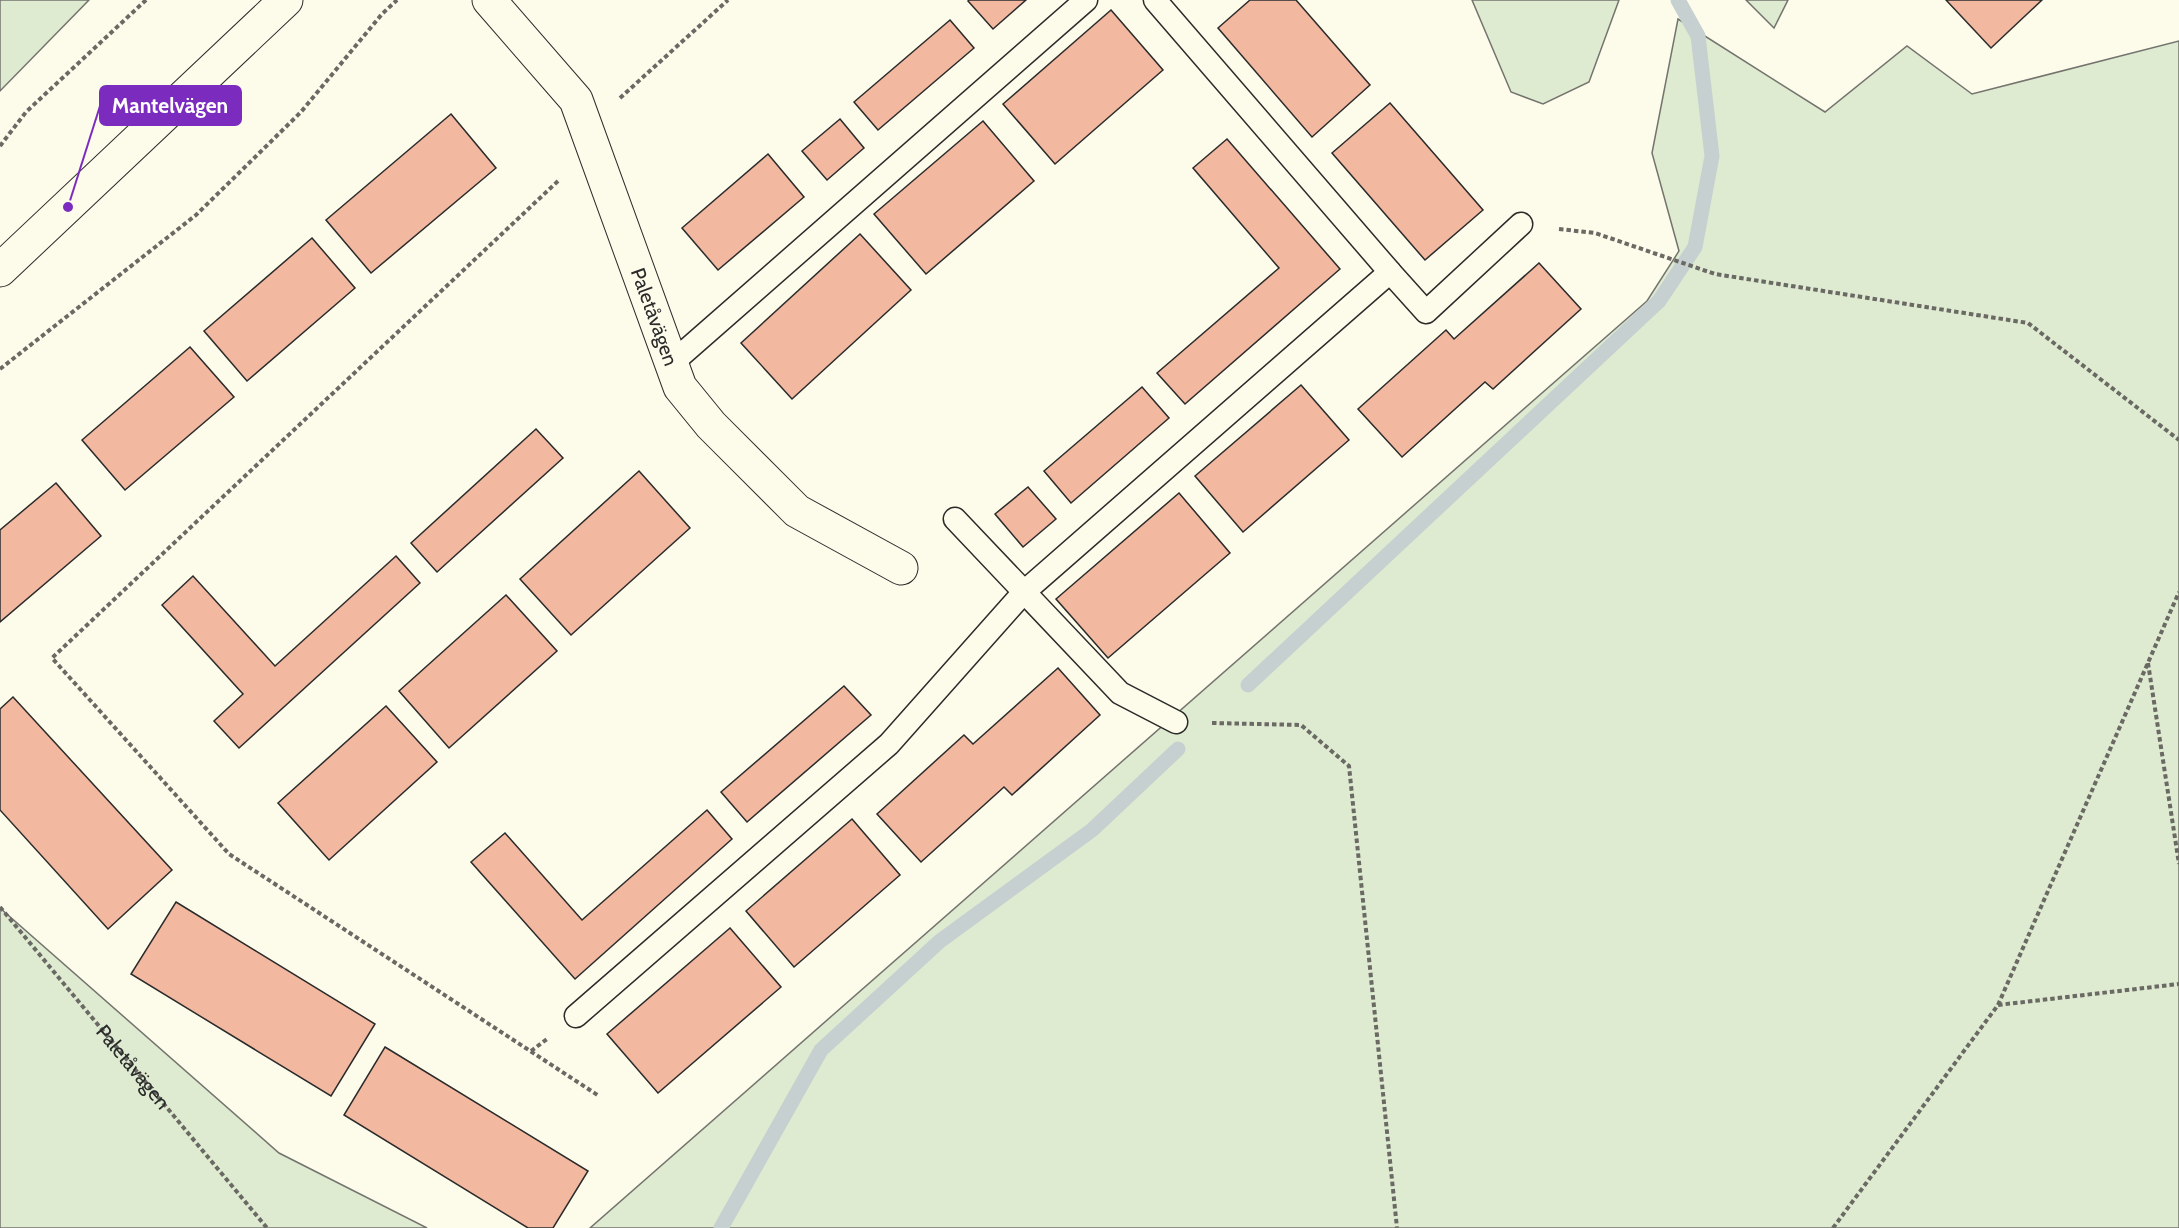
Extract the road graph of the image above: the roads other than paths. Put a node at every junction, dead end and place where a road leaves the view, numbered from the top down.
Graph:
1 (286, 0) edge
2 (489, 0) edge
3 (1086, 0) edge
4 (1155, 0) edge
5 (1521, 224) road end
6 (0, 270) edge
7 (1390, 272) junction
8 (672, 363) junction
9 (955, 519) dead end
10 (901, 568) dead end
11 (1024, 592) junction
12 (1176, 722) road end
13 (576, 1017) dead end

1 - 6 street
2 - 8 street, Paletåvägen
3 - 8 lane
4 - 7 lane
5 - 7 lane
7 - 11 lane
8 - 10 street, Paletåvägen
9 - 11 lane
11 - 12 lane
11 - 13 lane

